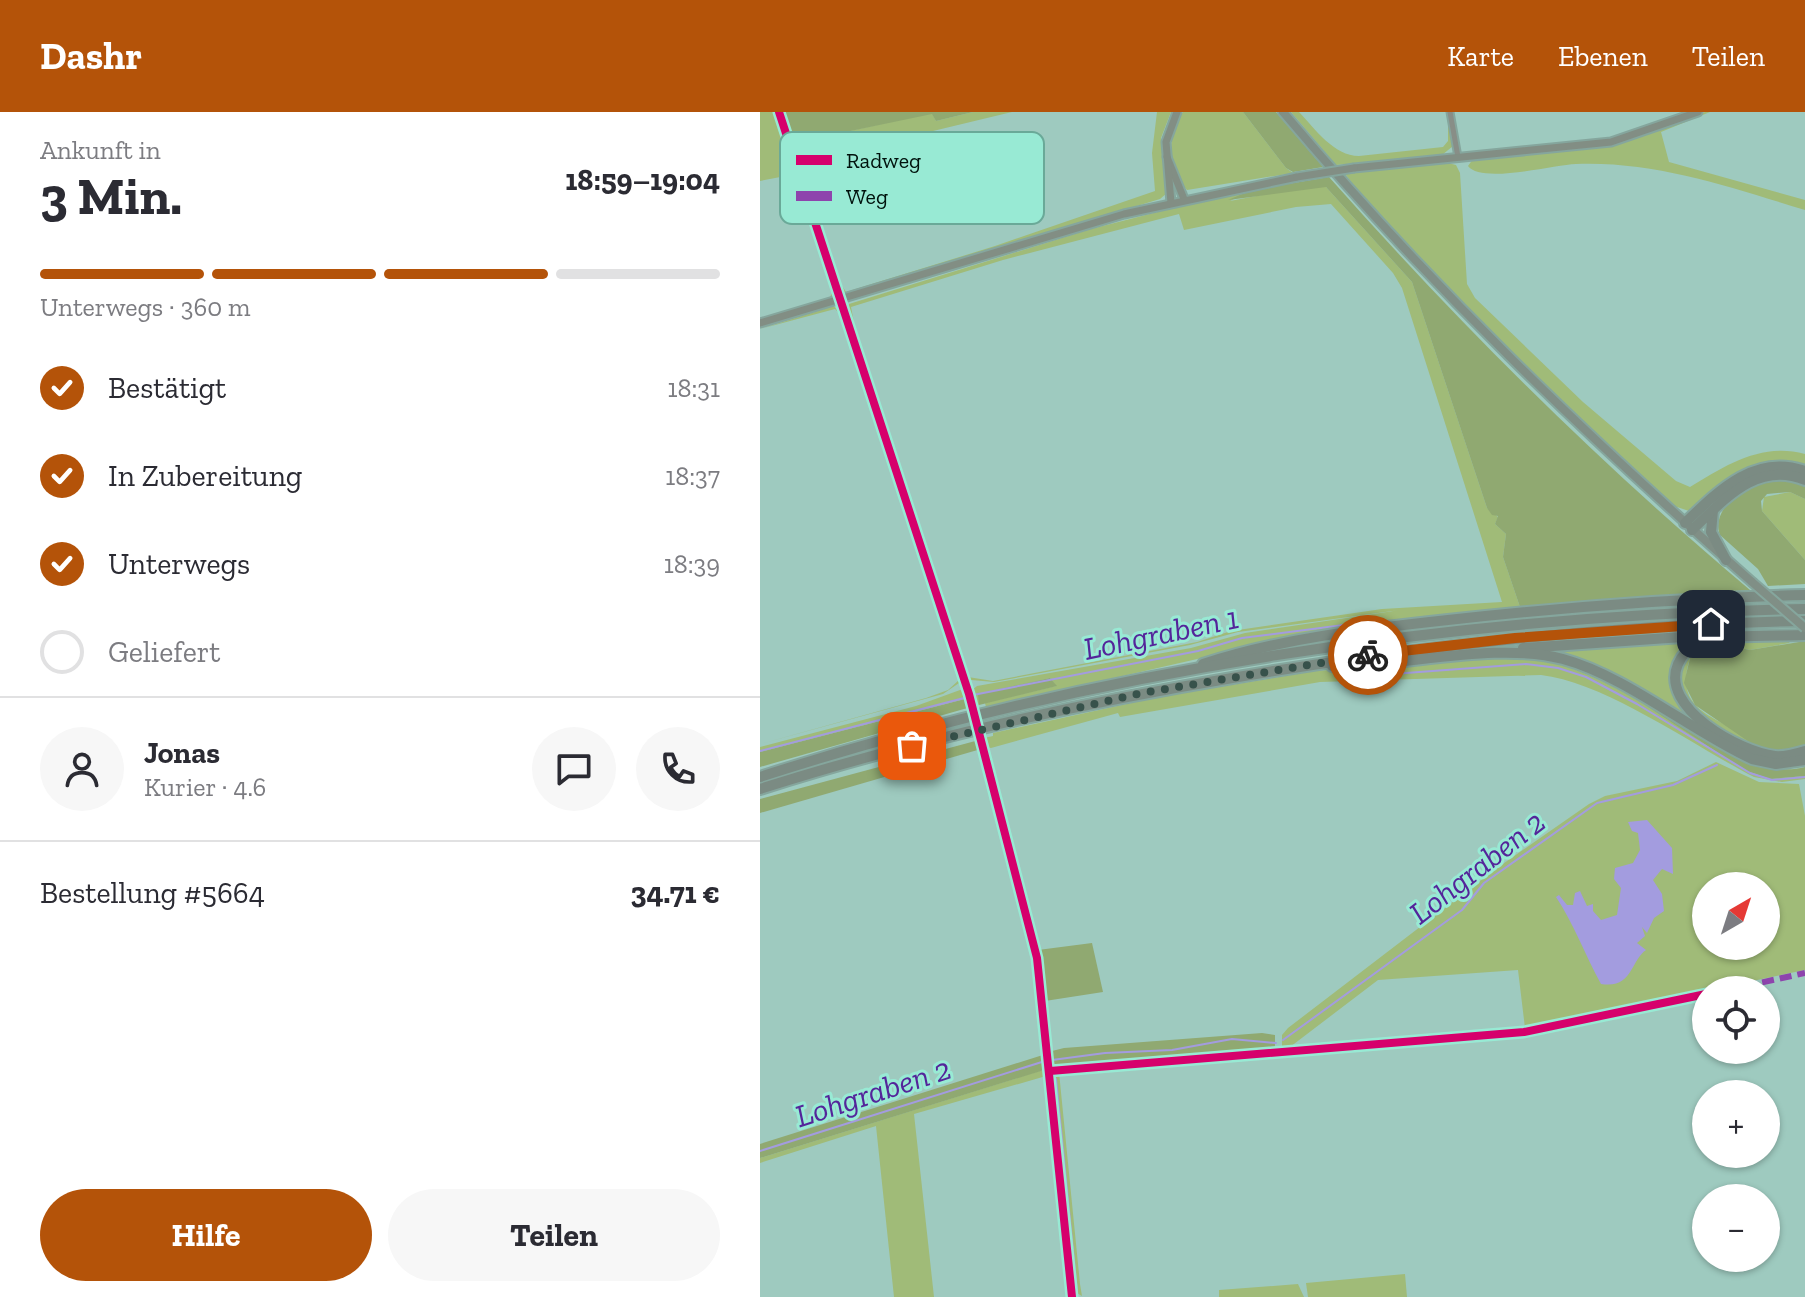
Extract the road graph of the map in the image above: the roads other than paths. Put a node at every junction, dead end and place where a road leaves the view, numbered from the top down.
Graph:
1 (1177, 112) edge
2 (1283, 112) edge
3 (1450, 112) edge
4 (1698, 112) edge
5 (1167, 156) junction
6 (1458, 157) junction
7 (1184, 199) junction
8 (1171, 203) junction
9 (760, 323) edge
10 (1805, 471) edge
11 (1805, 480) edge
12 (1713, 510) junction
13 (1688, 526) junction
14 (1726, 560) junction
15 (1805, 595) edge
16 (1805, 609) edge
17 (1805, 621) edge
18 (1805, 628) edge
19 (1805, 635) edge
20 (1769, 636) junction
21 (1481, 655) junction
22 (1302, 666) junction
23 (1171, 675) junction
24 (990, 720) junction
25 (1805, 751) edge
26 (1805, 760) edge
27 (760, 777) edge
28 (760, 789) edge

1 - 5 main road
2 - 13 main road
3 - 6 street
4 - 6 main road
5 - 7 main road
5 - 8 main road
6 - 7 main road, bridge
7 - 8 main road
8 - 9 main road
10 - 13 highway
11 - 12 highway
12 - 13 highway
12 - 14 highway
13 - 14 main road
14 - 18 main road, bridge
15 - 23 highway
16 - 23 highway
17 - 22 highway
19 - 20 highway
20 - 21 highway
20 - 25 highway
21 - 22 highway
21 - 26 highway
22 - 24 highway
23 - 24 highway
24 - 27 highway
24 - 28 highway

